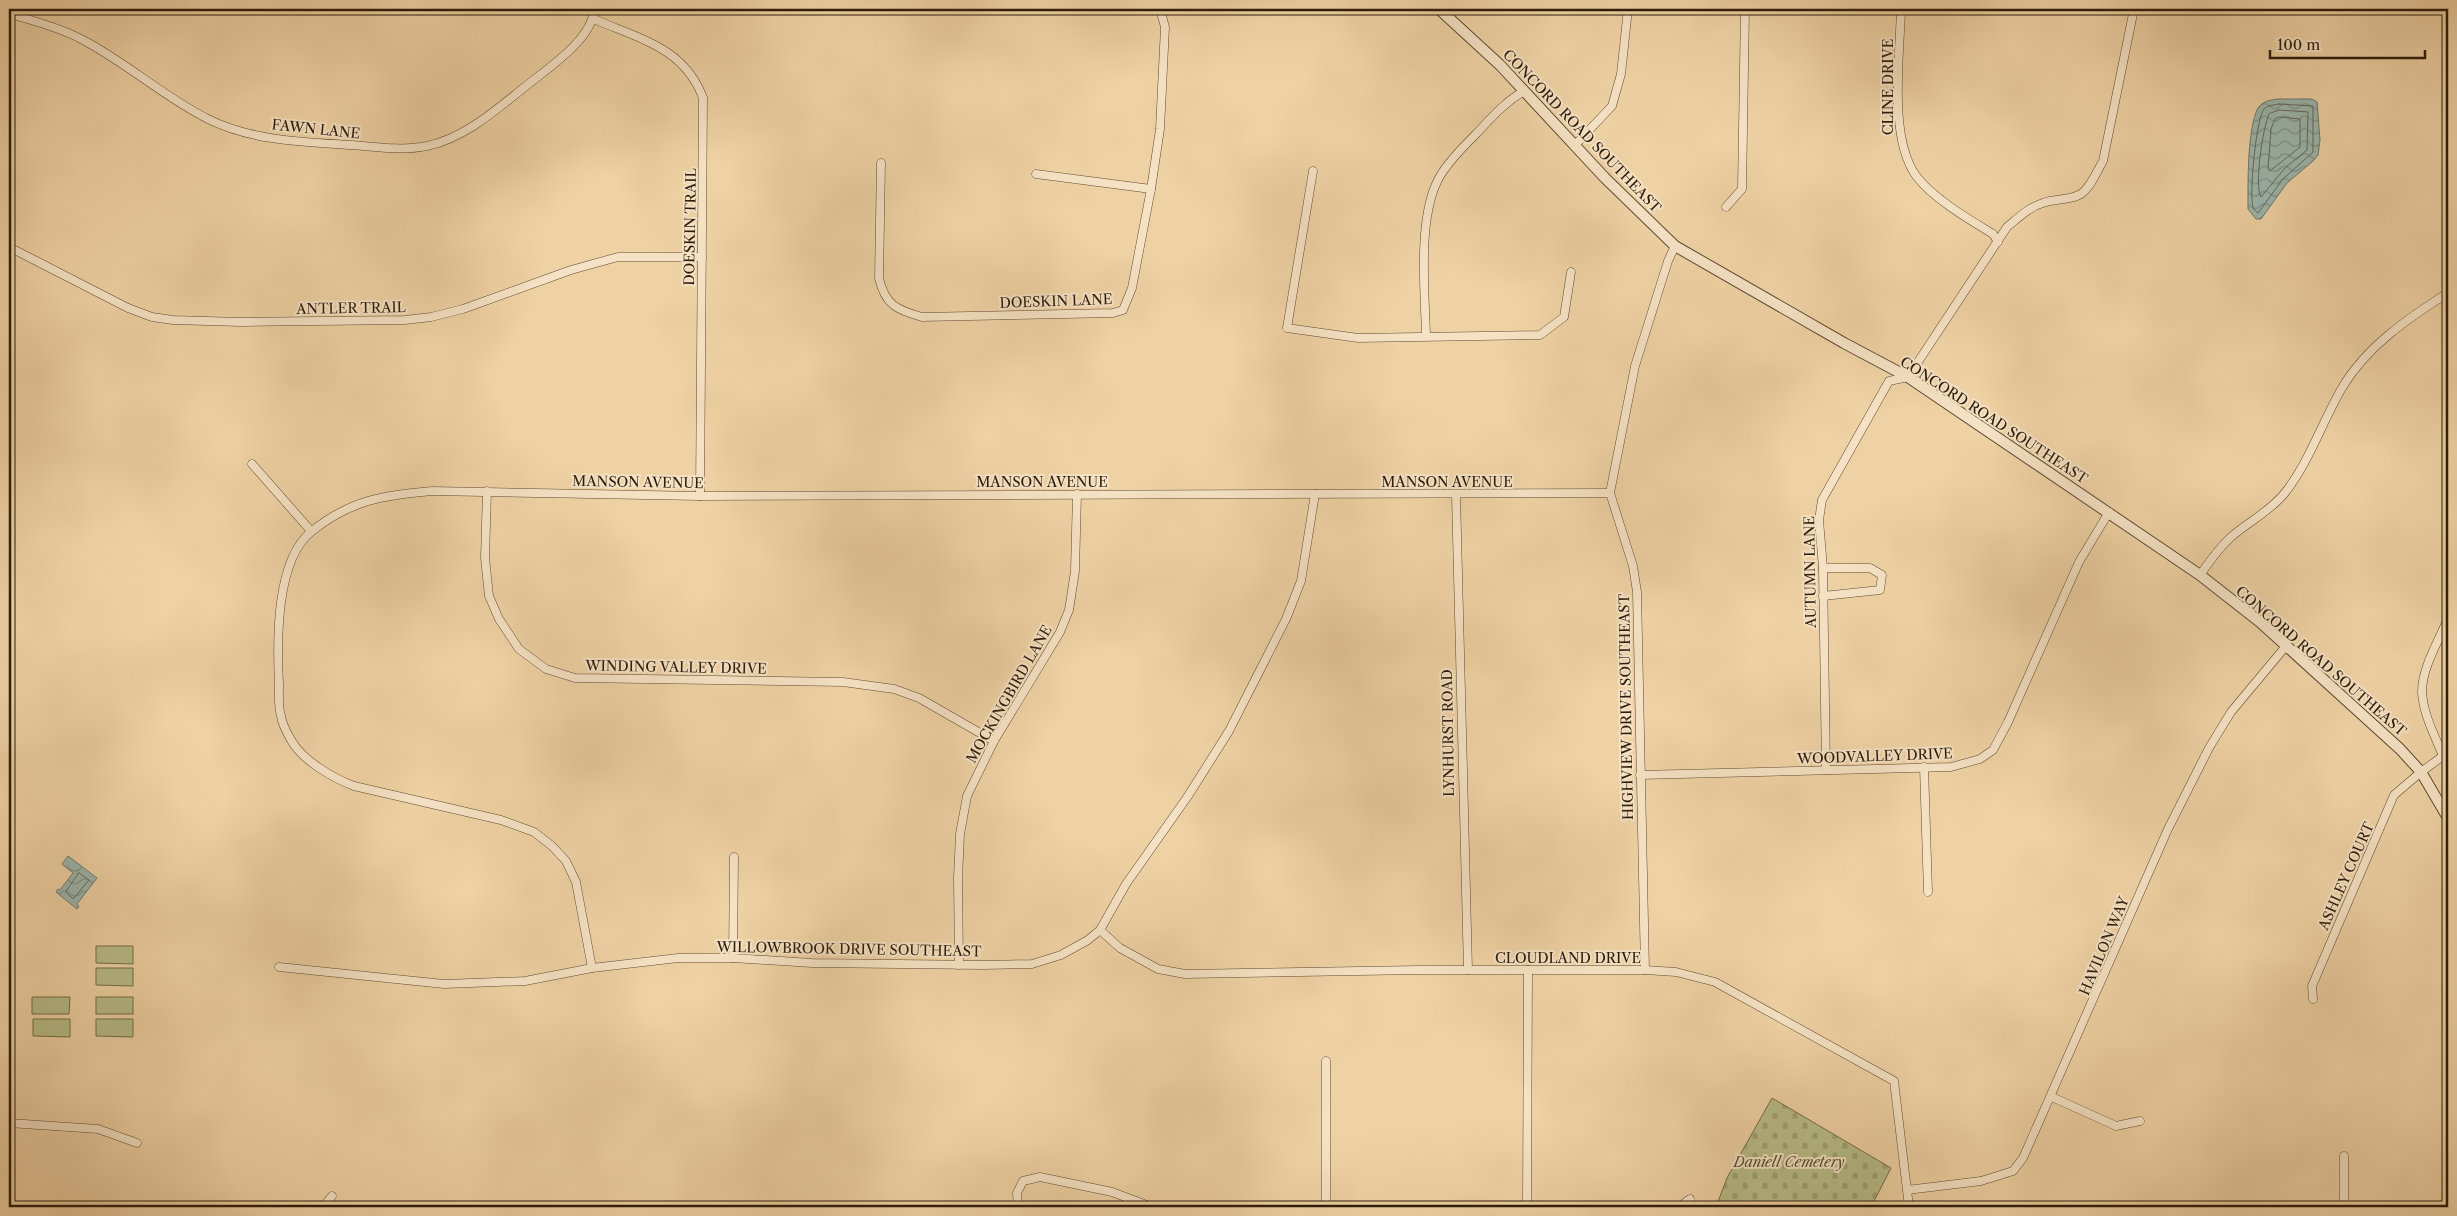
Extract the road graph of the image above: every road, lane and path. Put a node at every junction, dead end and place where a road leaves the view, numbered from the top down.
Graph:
1 (594, 9) edge
2 (1160, 9) edge
3 (1439, 9) edge
4 (1628, 9) edge
5 (1745, 9) edge
6 (1901, 9) edge
7 (2134, 9) edge
8 (12, 12) edge
9 (594, 19) junction
10 (9, 25) edge
11 (1524, 91) junction
12 (1574, 146) junction
13 (881, 163) dead end
14 (1312, 171) dead end
15 (1036, 174) dead end
16 (1151, 189) junction
17 (1726, 207) dead end
18 (1998, 242) junction
19 (1675, 246) junction
20 (9, 247) edge
21 (702, 257) junction
22 (1571, 272) dead end
23 (2448, 293) edge
24 (1426, 336) junction
25 (1908, 377) junction
26 (252, 464) dead end
27 (487, 491) junction
28 (1610, 493) junction
29 (1077, 494) junction
30 (1315, 494) junction
31 (1456, 495) junction
32 (700, 496) junction
33 (2109, 512) junction
34 (311, 532) junction
35 (1822, 568) junction
36 (2200, 575) junction
37 (1823, 596) junction
38 (2448, 618) edge
39 (2286, 646) junction
40 (994, 741) junction
41 (2446, 755) edge
42 (1924, 768) junction
43 (1826, 770) junction
44 (2420, 772) junction
45 (1640, 776) junction
46 (2448, 818) edge
47 (734, 856) dead end
48 (1928, 892) dead end
49 (1100, 930) junction
50 (734, 958) junction
51 (959, 965) junction
52 (279, 967) dead end
53 (592, 968) junction
54 (1468, 970) junction
55 (1528, 970) junction
56 (1645, 970) junction
57 (2313, 999) dead end
58 (1326, 1061) dead end
59 (2052, 1097) junction
60 (2140, 1121) dead end
61 (9, 1123) edge
62 (137, 1144) dead end
63 (2344, 1156) dead end
64 (1907, 1190) junction
65 (332, 1196) dead end
66 (1690, 1199) dead end
67 (323, 1207) edge
68 (1018, 1207) edge
69 (1152, 1207) edge
70 (1326, 1207) edge
71 (1527, 1207) edge
72 (1679, 1207) edge
73 (1909, 1207) edge
74 (2344, 1207) edge

1 - 9 street
2 - 16 street, DOESKIN LANE
3 - 11 street, CONCORD ROAD SOUTHEAST
4 - 12 street
5 - 17 street
6 - 18 street, CLINE DRIVE
7 - 18 street
8 - 9 street, FAWN LANE
8 - 10 street
9 - 21 street, DOESKIN TRAIL
11 - 12 street, CONCORD ROAD SOUTHEAST
11 - 24 street
12 - 19 street, CONCORD ROAD SOUTHEAST
13 - 16 street, DOESKIN LANE
14 - 24 street
15 - 16 street
18 - 25 street
19 - 25 street, CONCORD ROAD SOUTHEAST
19 - 28 street, HIGHVIEW DRIVE SOUTHEAST
20 - 21 street, ANTLER TRAIL
21 - 32 street, DOESKIN TRAIL
22 - 24 street
23 - 36 street
25 - 33 street, CONCORD ROAD SOUTHEAST
25 - 35 street, AUTUMN LANE
26 - 34 street
27 - 32 street, MANSON AVENUE
27 - 34 street, MANSON AVENUE
27 - 40 street, WINDING VALLEY DRIVE
28 - 31 street, MANSON AVENUE
28 - 45 street, HIGHVIEW DRIVE SOUTHEAST
29 - 30 street, MANSON AVENUE
29 - 32 street, MANSON AVENUE
29 - 40 street, MOCKINGBIRD LANE
30 - 31 street, MANSON AVENUE
30 - 49 street, WILLOWBROOK DRIVE SOUTHEAST
31 - 54 street, LYNHURST ROAD
33 - 36 street, CONCORD ROAD SOUTHEAST
33 - 42 street, WOODVALLEY DRIVE
34 - 53 street, MANSON AVENUE
35 - 37 street, AUTUMN LANE
35 - 37 street
36 - 39 street, CONCORD ROAD SOUTHEAST
37 - 43 street, AUTUMN LANE
38 - 41 street
39 - 44 street, CONCORD ROAD SOUTHEAST
39 - 59 street, HAVILON WAY
40 - 51 street, MOCKINGBIRD LANE
41 - 44 street, ASHLEY COURT
42 - 43 street, WOODVALLEY DRIVE
42 - 48 street
43 - 45 street, WOODVALLEY DRIVE
44 - 46 street, CONCORD ROAD SOUTHEAST
44 - 57 street, ASHLEY COURT
45 - 56 street, HIGHVIEW DRIVE SOUTHEAST
47 - 50 street
49 - 51 street, WILLOWBROOK DRIVE SOUTHEAST
49 - 54 street, CLOUDLAND DRIVE
50 - 51 street, WILLOWBROOK DRIVE SOUTHEAST
50 - 53 street, WILLOWBROOK DRIVE SOUTHEAST
52 - 53 street, WILLOWBROOK DRIVE SOUTHEAST
54 - 55 street, CLOUDLAND DRIVE
55 - 56 street, CLOUDLAND DRIVE
55 - 71 street
56 - 64 street, CLOUDLAND DRIVE
58 - 70 street
59 - 60 street
59 - 64 street, HAVILON WAY
61 - 62 street
63 - 74 street
64 - 73 street, CLOUDLAND DRIVE
65 - 67 street
66 - 72 street
68 - 69 street

